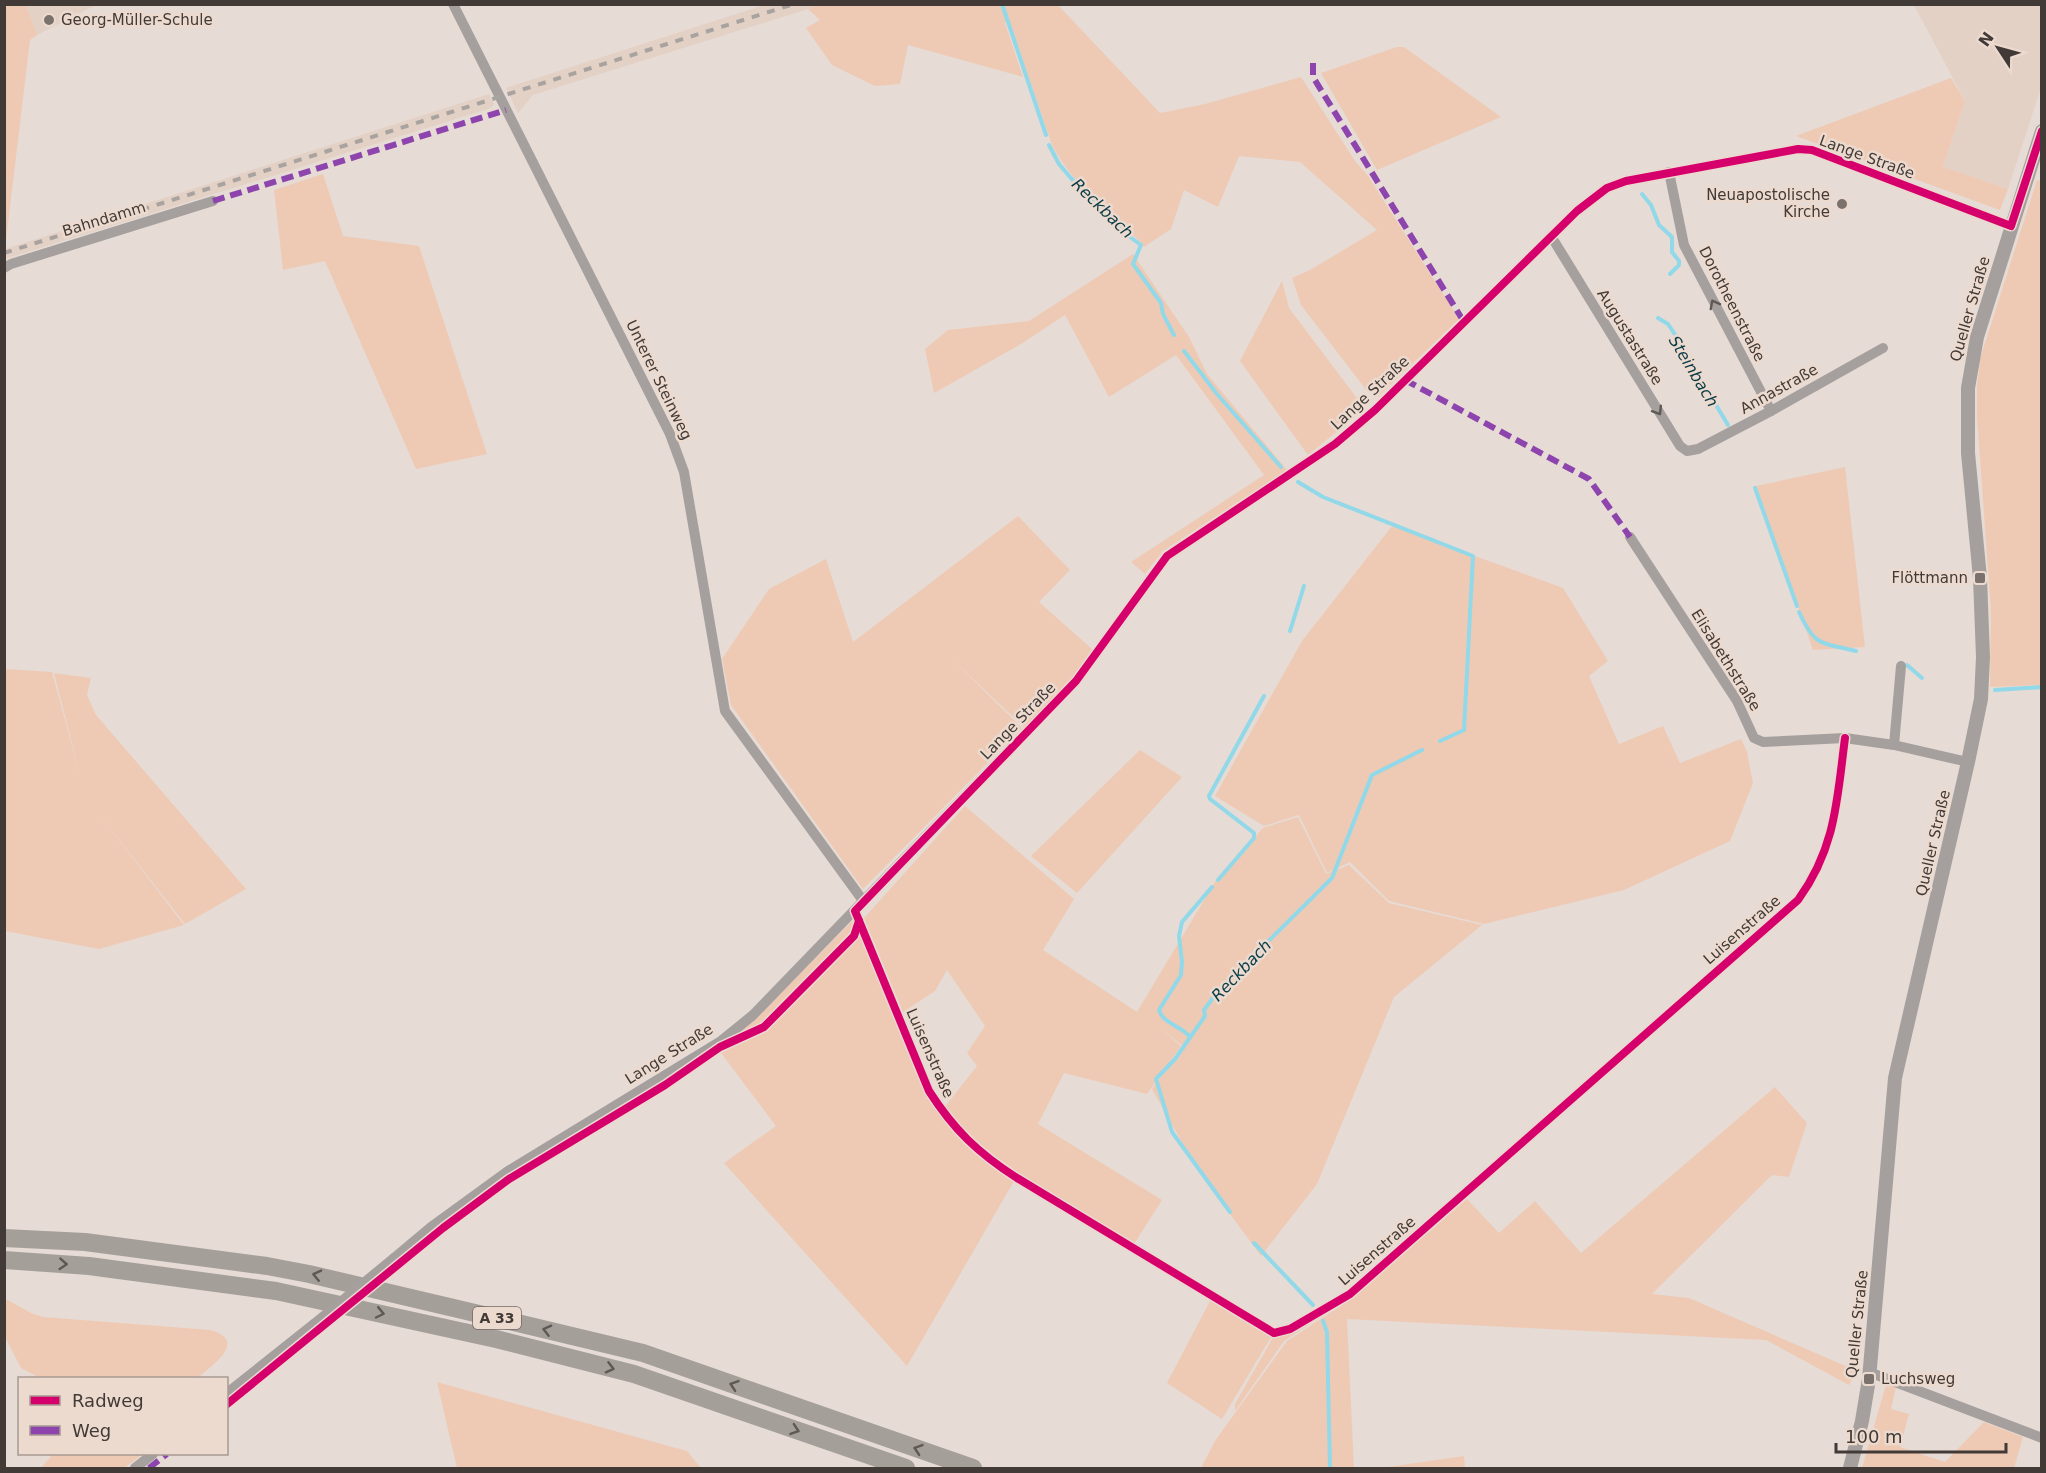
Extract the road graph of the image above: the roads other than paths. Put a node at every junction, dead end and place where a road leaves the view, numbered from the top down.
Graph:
1 (453, 4) edge
2 (2042, 131) edge
3 (1670, 172) junction
4 (213, 201) dead end
5 (2011, 226) junction
6 (1551, 236) junction
7 (4, 268) edge
8 (1883, 348) dead end
9 (1771, 411) junction
10 (1687, 451) joint
11 (1630, 537) dead end
12 (1901, 666) dead end
13 (1845, 738) junction
14 (1894, 744) junction
15 (1968, 762) junction
16 (864, 902) junction
17 (855, 911) junction
18 (4, 1238) edge
19 (4, 1260) edge
20 (1869, 1372) junction
21 (228, 1392) edge
22 (2042, 1438) edge
23 (152, 1455) edge
24 (135, 1468) edge
25 (906, 1468) edge
26 (974, 1468) edge
27 (1850, 1468) edge

1 - 16 street, Unterer Steinweg
2 - 5 street, Queller Straße
3 - 5 street, Lange Straße
3 - 6 street, Lange Straße
9 -> 3 street, Dorotheenstraße
4 - 7 street, Bahndamm
5 - 15 street, Queller Straße
6 -> 10 street, Augustastraße
6 - 16 street, Lange Straße
8 - 9 street, Annastraße
9 - 10 street, Annastraße
11 - 13 street, Elisabethstraße
12 - 14 street
13 - 14 street, Elisabethstraße
13 - 17 street, Luisenstraße
14 - 15 street, Elisabethstraße
15 - 20 street, Queller Straße
16 - 17 street, Lange Straße
17 - 21 street, Lange Straße, bridge
26 -> 18 highway, A 33
19 -> 25 highway, A 33
20 - 22 street
20 - 27 street, Queller Straße
23 - 24 street

